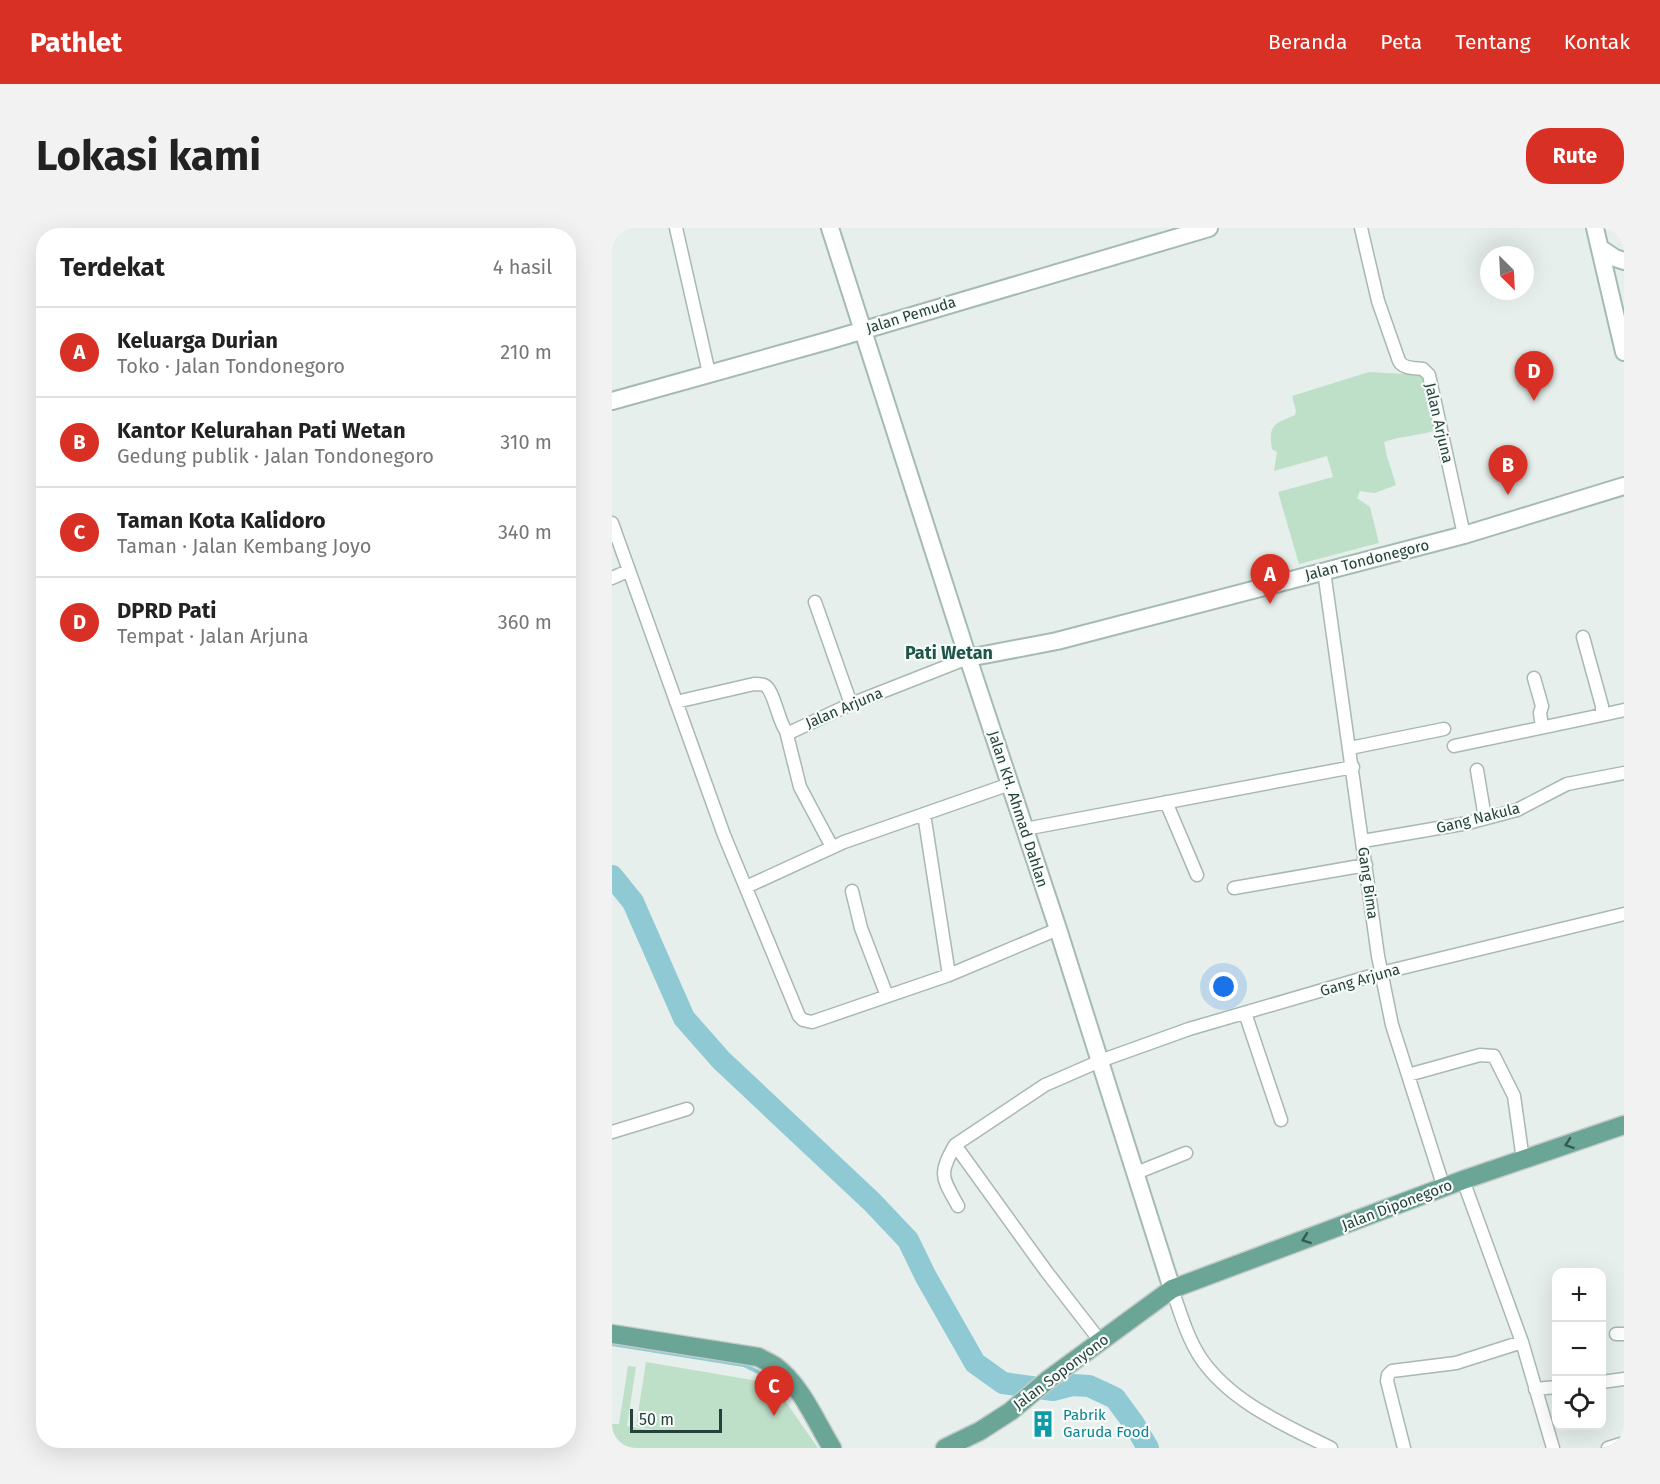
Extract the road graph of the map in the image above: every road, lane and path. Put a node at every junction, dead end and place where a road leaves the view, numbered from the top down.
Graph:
1 (676, 228) edge
2 (830, 228) edge
3 (1209, 228) edge
4 (1361, 228) edge
5 (1595, 228) edge
6 (1600, 248) junction
7 (1624, 261) edge
8 (1624, 288) edge
9 (1615, 309) junction
10 (863, 330) junction
11 (1624, 352) edge
12 (709, 373) junction
13 (612, 401) edge
14 (1624, 486) edge
15 (612, 523) edge
16 (1464, 535) junction
17 (628, 571) junction
18 (1324, 571) junction
19 (612, 578) edge
20 (815, 602) dead end
21 (1584, 637) dead end
22 (968, 658) junction
23 (1534, 678) dead end
24 (676, 702) junction
25 (851, 704) junction
26 (1624, 710) edge
27 (1602, 715) junction
28 (1542, 727) junction
29 (1444, 729) dead end
30 (786, 731) junction
31 (1454, 746) dead end
32 (1350, 748) junction
33 (1353, 767) junction
34 (1476, 771) dead end
35 (1624, 773) edge
36 (1010, 784) junction
37 (1166, 802) junction
38 (924, 814) junction
39 (1485, 818) junction
40 (1025, 829) junction
41 (1363, 841) junction
42 (832, 847) junction
43 (1366, 865) junction
44 (1197, 875) dead end
45 (746, 887) junction
46 (1234, 888) dead end
47 (852, 891) dead end
48 (1624, 914) edge
49 (1058, 929) junction
50 (1381, 973) junction
51 (949, 975) junction
52 (887, 996) junction
53 (1245, 1013) junction
54 (1101, 1061) junction
55 (1408, 1075) junction
56 (687, 1109) dead end
57 (1281, 1120) dead end
58 (1624, 1125) edge
59 (612, 1132) edge
60 (955, 1145) junction
61 (1186, 1153) dead end
62 (1523, 1160) junction
63 (1136, 1173) junction
64 (1463, 1180) junction
65 (1444, 1188) junction
66 (958, 1206) dead end
67 (1172, 1289) junction
68 (612, 1334) edge
69 (1101, 1342) junction
70 (1522, 1342) junction
71 (1624, 1379) edge
72 (1606, 1381) edge
73 (1552, 1387) edge
74 (1535, 1389) junction
75 (1624, 1443) edge
76 (1326, 1447) edge
77 (832, 1448) edge
78 (945, 1448) edge
79 (1404, 1448) edge
80 (1553, 1448) edge
81 (1608, 1448) edge

1 - 12 street
2 - 10 street, Jalan KH. Ahmad Dahlan
3 - 10 street, Jalan Pemuda
4 - 16 street, Jalan Arjuna
5 - 6 street
6 - 7 street
6 - 9 street
8 - 9 street
9 - 11 street
10 - 12 street, Jalan Pemuda
10 - 22 street, Jalan KH. Ahmad Dahlan
12 - 13 street, Jalan Pemuda
14 - 16 street, Jalan Tondonegoro
15 - 17 street
16 - 18 street, Jalan Tondonegoro
17 - 19 street
17 - 24 street
18 - 22 street, Jalan Tondonegoro
18 - 32 street, Gang Bima
20 - 25 street
21 - 27 street
22 - 25 street, Jalan Arjuna
22 - 36 street, Jalan KH. Ahmad Dahlan
23 - 28 street
24 - 30 street, Jalan Arjuna
24 - 45 street
25 - 30 street, Jalan Arjuna
26 - 27 street
27 - 28 street
28 - 31 street
29 - 32 street
30 - 42 street
32 - 33 street, Gang Bima
33 - 37 street
33 - 41 street, Gang Bima
34 - 39 street
35 - 39 street, Gang Nakula
36 - 38 street
36 - 40 street, Jalan KH. Ahmad Dahlan
37 - 40 street
37 - 44 street
38 - 42 street
38 - 51 street
39 - 41 street, Gang Nakula
40 - 49 street, Jalan KH. Ahmad Dahlan
41 - 43 street, Gang Bima
42 - 45 street
43 - 46 street
43 - 50 street, Gang Bima
45 - 52 street
47 - 52 street
48 - 50 street, Gang Arjuna
49 - 51 street
49 - 54 street, Jalan KH. Ahmad Dahlan
50 - 53 street, Gang Arjuna
50 - 55 street, Gang Bima
51 - 52 street
53 - 54 street, Gang Arjuna
53 - 57 street
54 - 60 street, Gang Arjuna
54 - 63 street, Jalan KH. Ahmad Dahlan
55 - 62 street
55 - 65 street, Gang Bima
56 - 59 street
58 -> 62 main road, Jalan Diponegoro
60 - 66 street
60 - 69 street
61 - 63 street
62 - 64 main road, Jalan Diponegoro
63 - 67 street, Jalan KH. Ahmad Dahlan
64 - 65 main road, Jalan Diponegoro
64 - 70 street
65 -> 67 main road, Jalan Diponegoro
67 - 69 main road, Jalan Soponyono
67 - 76 street
68 - 77 main road
69 - 78 main road, Jalan Soponyono
70 - 74 street
70 - 79 street
71 - 72 street
73 - 74 street
74 - 80 street
75 - 81 street

